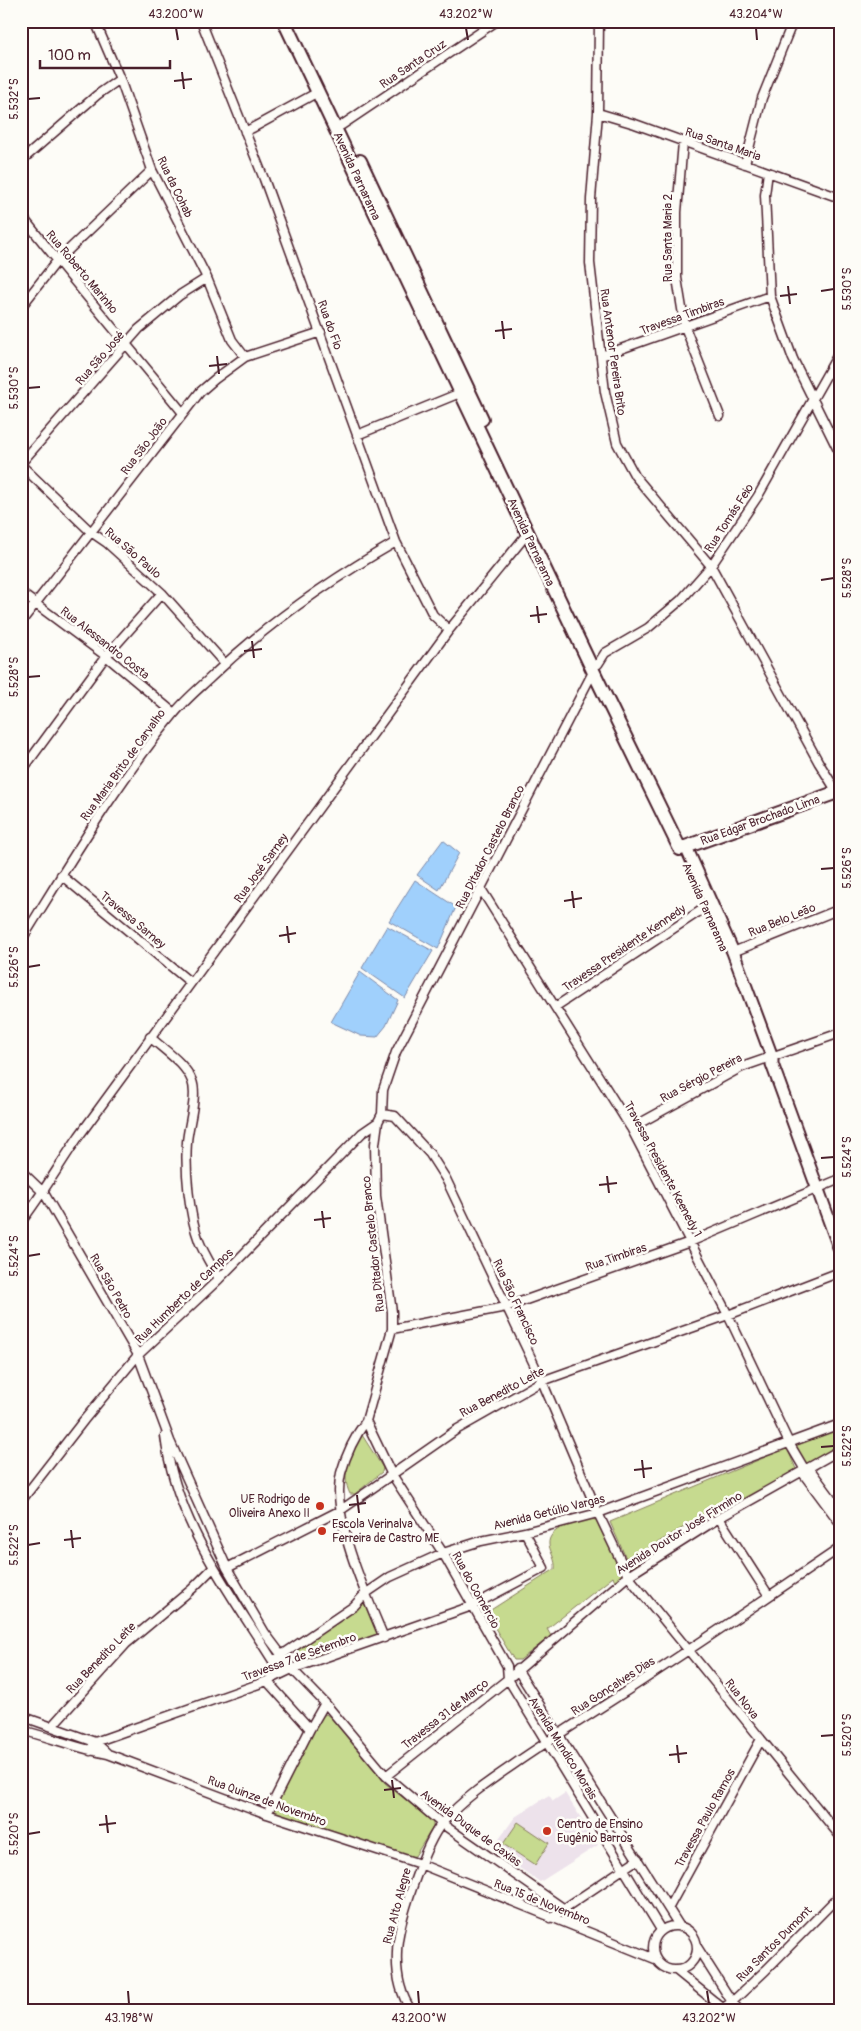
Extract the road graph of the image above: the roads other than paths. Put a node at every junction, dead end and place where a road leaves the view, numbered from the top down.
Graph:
1 (95, 21) edge
2 (201, 21) edge
3 (284, 21) edge
4 (293, 21) edge
5 (497, 21) edge
6 (599, 21) edge
7 (793, 21) edge
8 (120, 79) junction
9 (318, 92) junction
10 (598, 113) junction
11 (339, 127) junction
12 (245, 132) junction
13 (683, 142) junction
14 (21, 161) edge
15 (745, 164) junction
16 (152, 170) junction
17 (768, 172) junction
18 (840, 198) edge
19 (21, 215) edge
20 (57, 260) junction
21 (207, 278) junction
22 (770, 296) junction
23 (21, 307) edge
24 (685, 327) junction
25 (321, 332) junction
26 (127, 345) junction
27 (840, 351) edge
28 (601, 356) junction
29 (245, 357) junction
30 (464, 392) junction
31 (812, 399) junction
32 (183, 414) junction
33 (720, 416) dead end
34 (356, 435) junction
35 (840, 454) edge
36 (21, 464) edge
37 (90, 532) junction
38 (531, 532) junction
39 (396, 542) junction
40 (711, 566) junction
41 (21, 593) edge
42 (162, 593) junction
43 (35, 602) junction
44 (21, 622) edge
45 (449, 630) junction
46 (106, 656) junction
47 (225, 664) junction
48 (598, 673) junction
49 (174, 713) junction
50 (21, 772) edge
51 (839, 795) edge
52 (683, 848) junction
53 (61, 875) junction
54 (481, 889) junction
55 (709, 906) junction
56 (840, 909) edge
57 (21, 941) edge
58 (729, 953) junction
59 (191, 983) junction
60 (555, 1007) junction
61 (840, 1032) edge
62 (150, 1037) junction
63 (770, 1060) junction
64 (382, 1114) junction
65 (378, 1122) junction
66 (631, 1128) junction
67 (21, 1171) edge
68 (840, 1179) edge
69 (817, 1189) junction
70 (44, 1192) junction
71 (21, 1222) edge
72 (690, 1242) junction
73 (840, 1250) edge
74 (840, 1272) edge
75 (219, 1279) junction
76 (506, 1307) junction
77 (728, 1315) junction
78 (392, 1329) junction
79 (138, 1355) junction
80 (542, 1381) junction
81 (366, 1421) junction
82 (164, 1424) junction
83 (840, 1424) edge
84 (789, 1443) junction
85 (840, 1450) edge
86 (805, 1470) junction
87 (391, 1473) junction
88 (21, 1501) edge
89 (341, 1510) junction
90 (840, 1510) edge
91 (598, 1513) junction
92 (719, 1518) junction
93 (840, 1523) edge
94 (525, 1532) junction
95 (840, 1548) edge
96 (442, 1553) junction
97 (213, 1568) junction
98 (227, 1568) junction
99 (628, 1576) junction
100 (365, 1594) junction
101 (769, 1596) junction
102 (472, 1606) junction
103 (384, 1638) junction
104 (689, 1651) junction
105 (282, 1655) junction
106 (273, 1661) junction
107 (507, 1666) junction
108 (292, 1669) junction
109 (517, 1669) junction
110 (280, 1674) junction
111 (508, 1679) junction
112 (267, 1681) junction
113 (325, 1703) junction
114 (21, 1716) edge
115 (52, 1726) junction
116 (310, 1729) junction
117 (21, 1730) edge
118 (558, 1735) junction
119 (760, 1740) junction
120 (94, 1742) junction
121 (546, 1743) junction
122 (90, 1751) junction
123 (108, 1754) junction
124 (386, 1776) junction
125 (267, 1814) junction
126 (441, 1823) junction
127 (840, 1836) edge
128 (638, 1859) junction
129 (420, 1864) junction
130 (625, 1868) junction
131 (840, 1895) edge
132 (669, 1907) junction
133 (563, 1908) junction
134 (550, 1918) junction
135 (680, 1927) junction
136 (661, 1930) junction
137 (698, 1947) junction
138 (655, 1959) junction
139 (678, 1971) junction
140 (732, 2002) junction
141 (724, 2009) edge
142 (411, 2010) edge
143 (739, 2010) edge

1 - 8 street, Rua da Cohab
2 - 12 street, Rua do Fio
3 - 9 main road, Avenida Parnarama
4 - 11 main road, Avenida Parnarama
5 - 11 street, Rua Santa Cruz
6 - 10 street, Rua Antenor Pereira Brito
7 - 15 street
8 - 14 street
8 - 16 street, Rua da Cohab
9 - 11 main road, Avenida Parnarama
9 - 12 street
10 - 13 street, Rua Santa Maria
10 - 28 street, Rua Antenor Pereira Brito
11 - 30 main road, Avenida Parnarama
12 - 25 street, Rua do Fio
13 - 15 street, Rua Santa Maria
13 - 24 street, Rua Santa Maria 2
15 - 17 street, Rua Santa Maria
16 - 20 street
16 - 21 street, Rua da Cohab
17 - 18 street, Rua Santa Maria
17 - 22 street
19 - 20 street, Rua Roberto Marinho
20 - 23 street
20 - 26 street, Rua Roberto Marinho
21 - 26 street, Rua São José
21 - 29 street, Rua da Cohab
22 - 24 street, Travessa Timbiras
22 - 31 street
24 - 28 street, Travessa Timbiras
24 - 33 street, Rua Santa Maria 2
25 - 29 street, Rua São João
25 - 34 street, Rua do Fio
26 - 32 street, Rua Roberto Marinho
26 - 36 street, Rua São José
27 - 31 street, Rua Tomás Feio
28 - 40 street, Rua Antenor Pereira Brito
29 - 32 street, Rua São João
30 - 34 street
30 - 38 main road, Avenida Parnarama
31 - 35 street
31 - 40 street, Rua Tomás Feio
32 - 37 street, Rua São João
34 - 39 street, Rua do Fio
36 - 37 street, Rua São Paulo
37 - 42 street, Rua São Paulo
37 - 43 street, Rua São João
38 - 45 street, Rua José Sarney
38 - 48 main road, Avenida Parnarama
39 - 45 street, Rua do Fio
39 - 47 street, Rua Maria Brito de Carvalho
40 - 48 street, Rua Tomás Feio
40 - 51 street, Rua Antenor Pereira Brito
41 - 43 street, Rua Alessandro Costa
42 - 46 street
42 - 47 street, Rua São Paulo
43 - 44 street, Rua São João
43 - 46 street, Rua Alessandro Costa
45 - 59 street, Rua José Sarney
46 - 49 street, Rua Alessandro Costa
46 - 50 street
47 - 49 street, Rua Maria Brito de Carvalho
48 - 52 main road, Avenida Parnarama
48 - 54 street, Rua Ditador Castelo Branco
49 - 53 street, Rua Maria Brito de Carvalho
51 - 52 main road, Rua Edgar Brochado Lima
52 - 55 street, Avenida Parnarama
53 - 57 street, Rua Maria Brito de Carvalho
53 - 59 street, Travessa Sarney
54 - 60 street, Travessa Presidente Keenedy 1
54 - 64 street, Rua Ditador Castelo Branco
55 - 58 street, Avenida Parnarama
55 - 60 street, Travessa Presidente Kennedy
56 - 58 street, Rua Belo Leão
58 - 63 street, Avenida Parnarama
59 - 62 street, Rua José Sarney
60 - 66 street, Travessa Presidente Keenedy 1
61 - 63 street, Rua Sérgio Pereira
62 - 70 street, Rua José Sarney
62 - 75 street
63 - 66 street, Rua Sérgio Pereira
63 - 69 street, Avenida Parnarama
64 - 65 street, Rua Ditador Castelo Branco
64 - 76 street, Rua São Francisco
65 - 75 street, Rua Humberto de Campos
65 - 78 street, Rua Ditador Castelo Branco
66 - 72 street, Travessa Presidente Keenedy 1
67 - 70 street, Rua São Pedro
68 - 69 street, Rua Timbiras
69 - 72 street, Rua Timbiras
69 - 73 street, Avenida Parnarama
70 - 71 street, Rua José Sarney
70 - 79 street, Rua São Pedro
72 - 76 street, Rua Timbiras
72 - 77 street, Travessa Presidente Keenedy 1
74 - 77 street, Rua Benedito Leite
75 - 79 street, Rua Humberto de Campos
76 - 78 street, Rua Timbiras
76 - 80 street, Rua São Francisco
77 - 80 street, Rua Benedito Leite
77 - 84 street, Travessa Presidente Keenedy 1
78 - 81 street, Rua Ditador Castelo Branco
79 - 82 street, Rua São Pedro
79 - 88 street, Rua Humberto de Campos
80 - 87 street, Rua Benedito Leite
80 - 91 street, Rua São Francisco
81 - 87 street, Rua do Comércio
81 - 89 street, Rua Ditador Castelo Branco
82 - 97 street, Rua São Pedro
82 - 98 street, Rua São Pedro
83 - 84 street, Avenida Getúlio Vargas
84 - 86 street, Travessa Presidente Keenedy 1
84 - 91 street, Avenida Getúlio Vargas
85 - 86 street, Avenida Doutor José Firmino
86 - 90 street
86 - 92 street, Avenida Doutor José Firmino
86 - 93 street
87 - 89 street, Rua Benedito Leite
87 - 96 street, Rua do Comércio
89 - 98 street, Rua Benedito Leite
89 - 100 street, Rua Ditador Castelo Branco
91 - 94 street, Avenida Getúlio Vargas
91 - 99 street, Rua São Francisco
92 - 99 street, Avenida Doutor José Firmino
92 - 101 street
94 - 96 street, Avenida Getúlio Vargas
94 - 102 street, Travessa 7 de Setembro
95 - 101 street, Rua Gonçalves Dias
96 - 100 street, Avenida Getúlio Vargas
96 - 102 street, Rua do Comércio
97 - 106 street, Rua São Pedro
97 - 115 street, Rua Benedito Leite
98 - 105 street, Rua São Pedro
99 - 104 street, Rua Nova
99 - 109 street, Avenida Doutor José Firmino
100 - 103 street, Rua Ditador Castelo Branco
100 - 105 street, Avenida Getúlio Vargas
101 - 104 street, Rua Gonçalves Dias
102 - 103 street, Travessa 7 de Setembro
102 - 107 street, Rua do Comércio
103 - 108 street, Travessa 7 de Setembro
104 - 118 street, Rua Gonçalves Dias
104 - 119 street, Rua Nova
105 - 106 street, Avenida Getúlio Vargas
105 - 108 street, Rua São Pedro
106 - 110 street, Rua São Pedro
107 - 109 street
107 - 111 street, Rua do Comércio
108 - 110 street, Travessa 7 de Setembro
108 - 113 street, Avenida Duque de Caxias
109 - 111 street, Travessa 31 de Março
109 - 118 street, Avenida Mundico Morais
110 - 112 street, Travessa 7 de Setembro
111 - 121 street, Avenida Mundico Morais
111 - 124 street, Travessa 31 de Março
112 - 116 street
112 - 120 street, Travessa 7 de Setembro
113 - 116 street
113 - 124 street, Avenida Duque de Caxias
114 - 115 street
115 - 120 street
116 - 125 street
117 - 122 street
118 - 121 street, Rua Gonçalves Dias
118 - 128 street, Avenida Mundico Morais
119 - 127 street, Rua Nova
119 - 132 street, Travessa Paulo Ramos
120 - 122 street
120 - 123 street
121 - 126 street, Rua Gonçalves Dias
121 - 130 street, Avenida Mundico Morais
122 - 123 street
123 - 125 street, Rua Quinze de Novembro
124 - 126 street, Avenida Duque de Caxias
125 - 129 street, Rua Quinze de Novembro
126 - 129 street, Rua Gonçalves Dias
126 - 133 street, Avenida Duque de Caxias
128 - 130 street
128 - 132 street, Avenida Mundico Morais
129 - 134 street, Rua 15 de Novembro
129 - 142 street, Rua Alto Alegre
130 - 133 street
130 - 136 street, Avenida Mundico Morais
131 - 140 street, Rua Santos Dumont
132 - 135 street, Avenida Mundico Morais
133 - 134 street
134 - 138 street, Rua 15 de Novembro
135 - 136 street
135 - 137 street
136 - 138 street
137 - 139 street
137 - 140 street
138 - 139 street
139 - 141 street
140 - 141 street, Rua Santos Dumont
140 - 143 street

